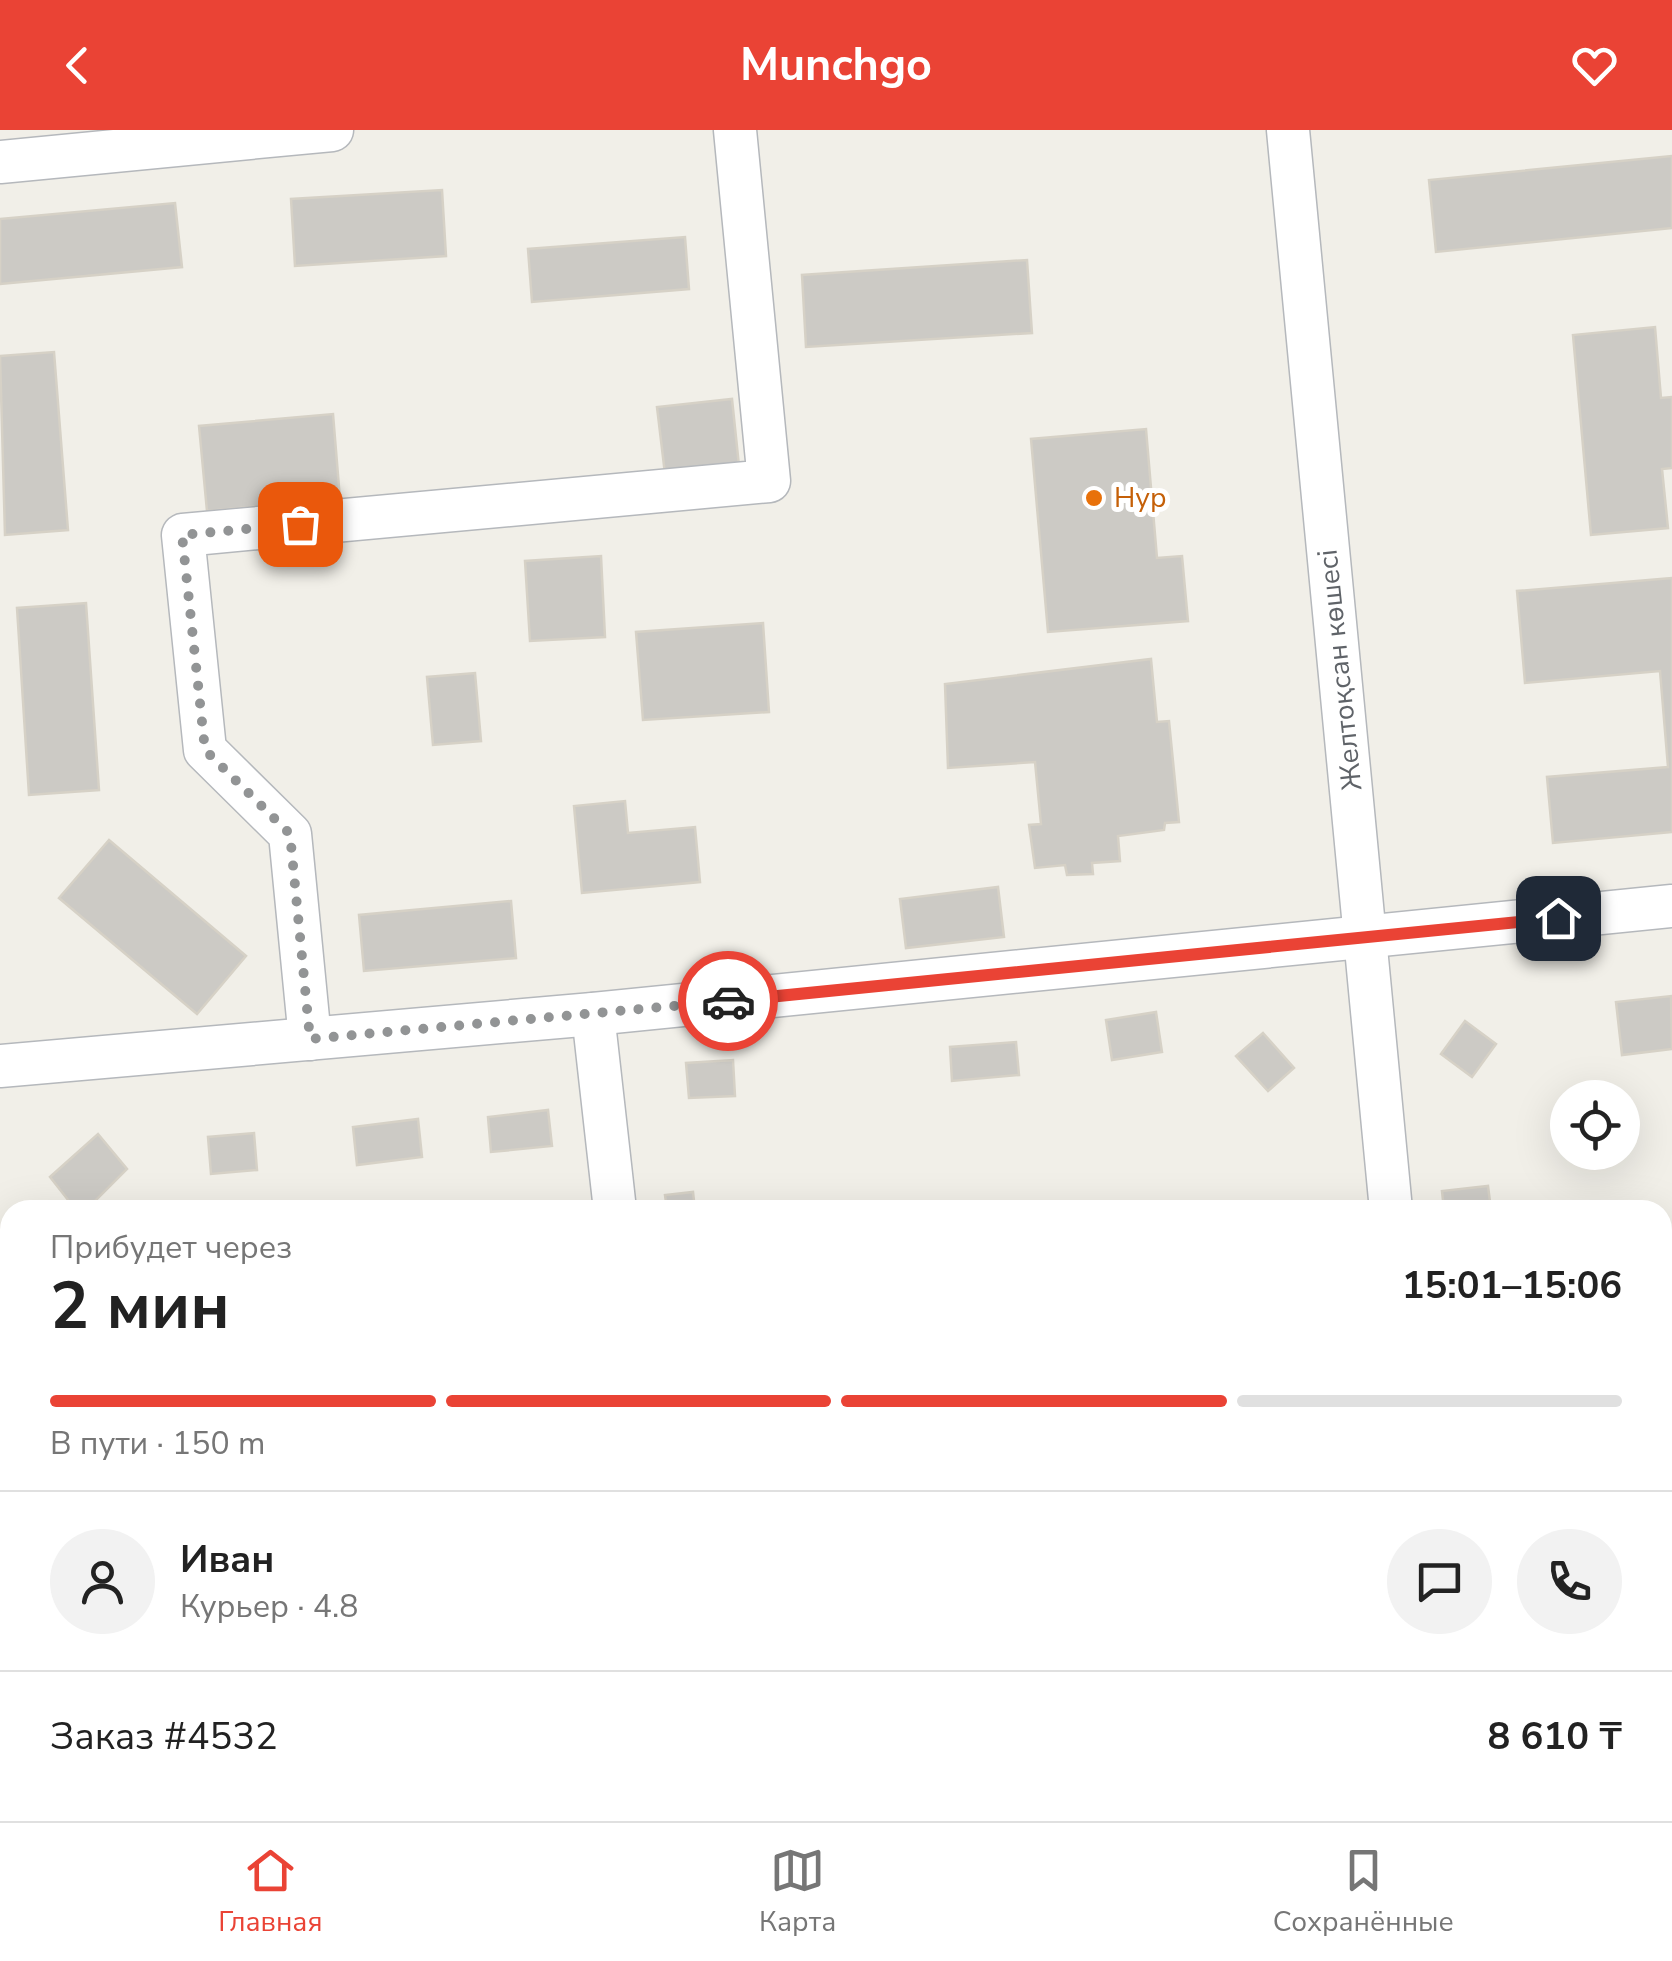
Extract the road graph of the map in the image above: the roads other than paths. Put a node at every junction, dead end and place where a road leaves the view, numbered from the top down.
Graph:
1 (332, 130) edge
2 (735, 130) edge
3 (1288, 130) edge
4 (0, 162) edge
5 (1672, 906) edge
6 (1367, 939) junction
7 (593, 1014) junction
8 (310, 1039) junction
9 (0, 1066) edge
10 (615, 1200) edge
11 (1391, 1200) edge
12 (0, 1446) edge
13 (0, 1547) edge

1 - 4 street
2 - 8 street
3 - 6 street, Желтоқсан көшесі
5 - 6 street
6 - 7 street
6 - 11 street, Желтоқсан көшесі
7 - 8 street
7 - 10 street
8 - 9 street
12 - 13 street

